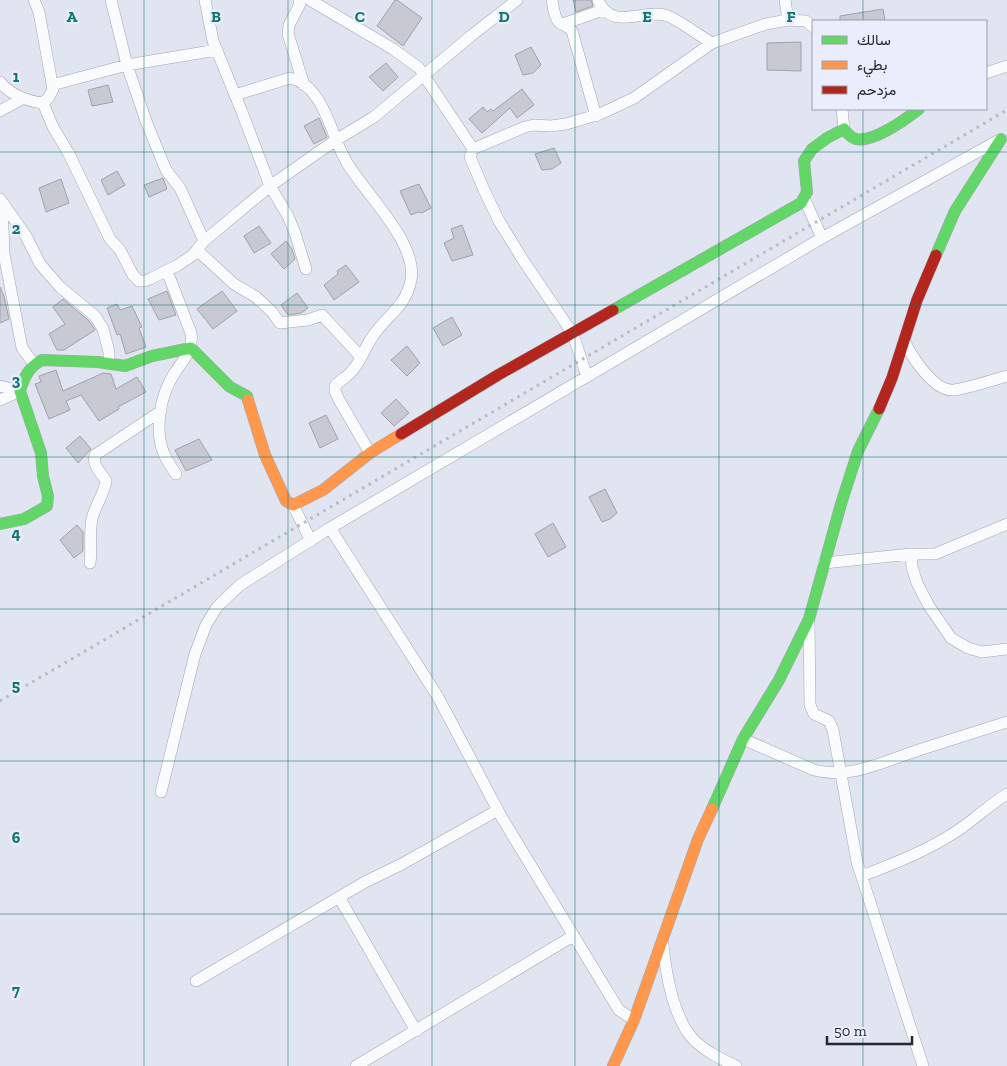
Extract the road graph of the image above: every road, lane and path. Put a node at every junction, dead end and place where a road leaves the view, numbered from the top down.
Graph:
1 (34, 0) edge
2 (110, 0) edge
3 (206, 0) edge
4 (299, 0) edge
5 (310, 0) edge
6 (517, 0) edge
7 (552, 0) edge
8 (785, 0) edge
9 (600, 5) edge
10 (788, 20) junction
11 (563, 24) junction
12 (812, 26) edge
13 (712, 43) junction
14 (217, 50) junction
15 (127, 65) junction
16 (1007, 66) edge
17 (987, 73) edge
18 (424, 76) junction
19 (0, 82) edge
20 (52, 85) junction
21 (304, 85) junction
22 (235, 95) junction
23 (22, 99) junction
24 (43, 103) junction
25 (842, 110) edge
26 (918, 110) edge
27 (0, 111) edge
28 (596, 116) junction
29 (844, 129) junction
30 (1004, 138) edge
31 (336, 140) junction
32 (473, 149) junction
33 (270, 186) junction
34 (804, 198) junction
35 (1, 201) edge
36 (822, 238) junction
37 (204, 241) junction
38 (197, 250) junction
39 (306, 269) dead end
40 (167, 271) junction
41 (573, 334) junction
42 (904, 340) junction
43 (191, 348) junction
44 (361, 357) junction
45 (109, 363) junction
46 (34, 364) junction
47 (1007, 376) edge
48 (587, 377) junction
49 (0, 386) edge
50 (20, 391) junction
51 (0, 400) edge
52 (161, 411) junction
53 (370, 453) junction
54 (176, 474) dead end
55 (293, 505) junction
56 (0, 524) edge
57 (1007, 524) edge
58 (330, 528) junction
59 (311, 541) junction
60 (911, 554) junction
61 (90, 563) dead end
62 (824, 563) junction
63 (808, 619) junction
64 (1007, 649) edge
65 (1007, 722) edge
66 (743, 739) junction
67 (840, 772) junction
68 (161, 792) dead end
69 (1007, 794) edge
70 (498, 810) junction
71 (862, 876) junction
72 (339, 897) junction
73 (573, 936) junction
74 (663, 941) junction
75 (196, 981) dead end
76 (634, 1020) junction
77 (416, 1031) junction
78 (356, 1066) edge
79 (612, 1066) edge
80 (736, 1066) edge
81 (923, 1066) edge

1 - 20 street
2 - 15 street
3 - 14 street
4 - 21 street
5 - 18 street
6 - 18 street
7 - 11 street
8 - 10 street
9 - 11 street
9 - 13 street
10 - 12 street
10 - 13 street
11 - 28 street
13 - 28 street
14 - 15 street
14 - 22 street
15 - 20 street
15 - 37 street
16 - 17 street
18 - 31 street
18 - 32 street
19 - 23 street
20 - 24 street
21 - 22 street
21 - 31 street
22 - 33 street
23 - 24 street
23 - 27 street
24 - 40 street
25 - 29 street
26 - 29 street
28 - 32 street
29 - 34 street
30 - 36 street
30 - 42 street
31 - 33 street
31 - 44 street
32 - 41 street
33 - 37 street
33 - 39 street
34 - 36 street
34 - 41 street
35 - 45 street
35 - 46 street
36 - 48 street
37 - 38 street
38 - 40 street
38 - 44 street
40 - 43 street
41 - 48 street
41 - 53 street
42 - 47 street
42 - 62 street
43 - 45 street
43 - 52 street
43 - 55 street
44 - 53 street
45 - 46 street
46 - 50 street
48 - 58 street
49 - 50 street
50 - 51 street
50 - 56 street
52 - 54 street
52 - 61 street
53 - 55 street
55 - 59 street
57 - 60 street
58 - 59 street
58 - 70 street
59 - 68 street
60 - 62 street
60 - 64 street
62 - 63 street
63 - 66 street
63 - 67 street
65 - 67 street
66 - 67 street
66 - 74 street
67 - 71 street
69 - 71 street
70 - 72 street
70 - 73 street
71 - 81 street
72 - 75 street
72 - 77 street
73 - 76 street
73 - 77 street
74 - 76 street
74 - 80 street
76 - 79 street
77 - 78 street

